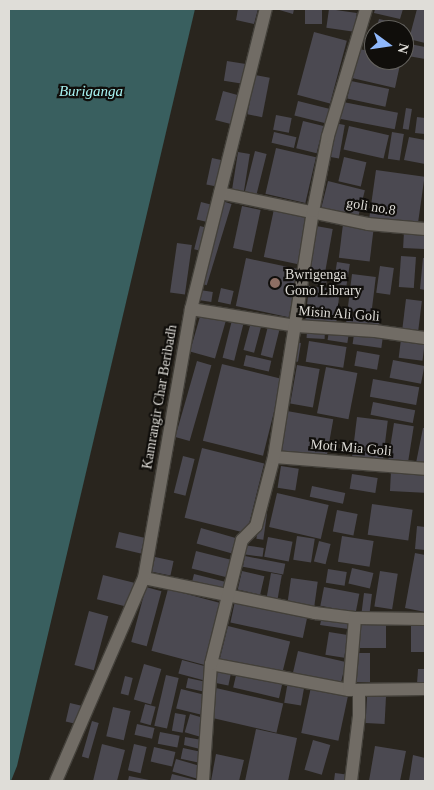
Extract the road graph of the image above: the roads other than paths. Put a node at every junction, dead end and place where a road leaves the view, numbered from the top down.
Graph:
1 (266, 9) edge
2 (366, 9) edge
3 (220, 192) junction
4 (313, 211) junction
5 (425, 229) edge
6 (191, 309) junction
7 (296, 326) junction
8 (425, 338) edge
9 (274, 457) junction
10 (425, 469) edge
11 (144, 578) junction
12 (227, 596) junction
13 (355, 618) junction
14 (425, 620) edge
15 (211, 664) junction
16 (425, 688) edge
17 (354, 690) junction
18 (56, 781) edge
19 (204, 781) edge
20 (351, 781) edge

1 - 3 street, Kamrangir Char Beribadh
2 - 4 street
3 - 4 street, goli no.8
3 - 6 street, Kamrangir Char Beribadh
4 - 5 street, goli no.8
4 - 7 street
6 - 7 street, Misin Ali Goli
6 - 11 street, Kamrangir Char Beribadh
7 - 8 street, Misin Ali Goli
7 - 9 street
9 - 10 street, Moti Mia Goli
9 - 12 street
11 - 12 street
11 - 18 street, Kamrangir Char Beribadh
12 - 13 street
12 - 15 street
13 - 14 street
13 - 17 street
15 - 17 street
15 - 19 street
16 - 17 street
17 - 20 street

